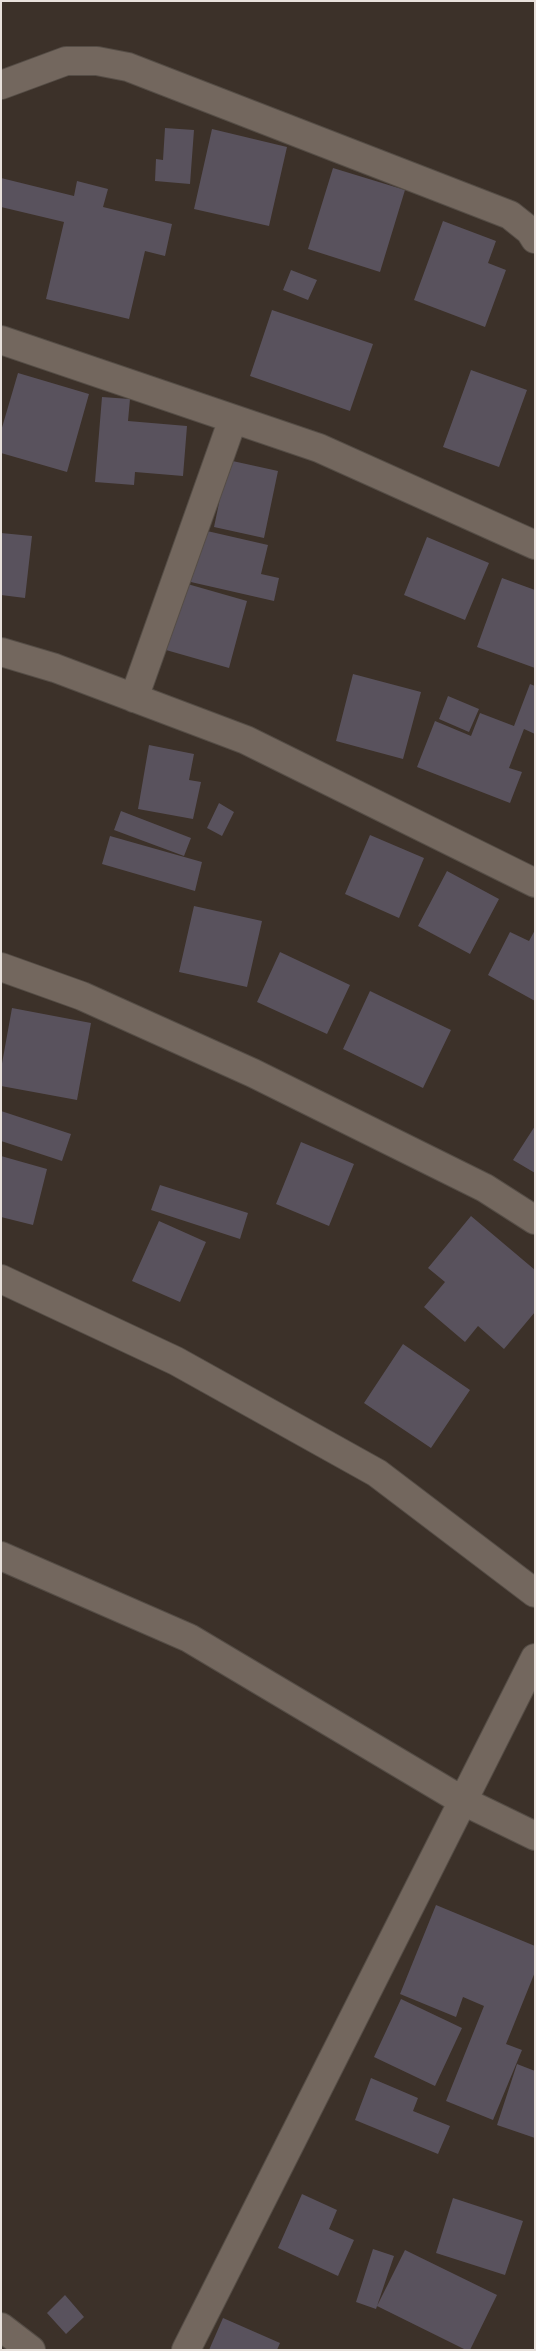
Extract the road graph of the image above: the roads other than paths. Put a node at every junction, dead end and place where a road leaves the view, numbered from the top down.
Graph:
1 (1, 85) edge
2 (535, 239) edge
3 (1, 340) edge
4 (233, 419) junction
5 (535, 545) edge
6 (1, 652) edge
7 (134, 698) junction
8 (535, 883) edge
9 (1, 967) edge
10 (535, 1220) edge
11 (1, 1278) edge
12 (1, 1556) edge
13 (535, 1593) edge
14 (535, 1658) edge
15 (463, 1800) junction
16 (535, 1836) edge
17 (1, 2327) edge
18 (31, 2350) edge
19 (186, 2350) edge

1 - 2 street
3 - 4 street
4 - 5 street
4 - 7 street
6 - 7 street
7 - 8 street
9 - 10 street
11 - 13 street
12 - 15 street
14 - 15 street
15 - 16 street
15 - 19 street
17 - 18 street

